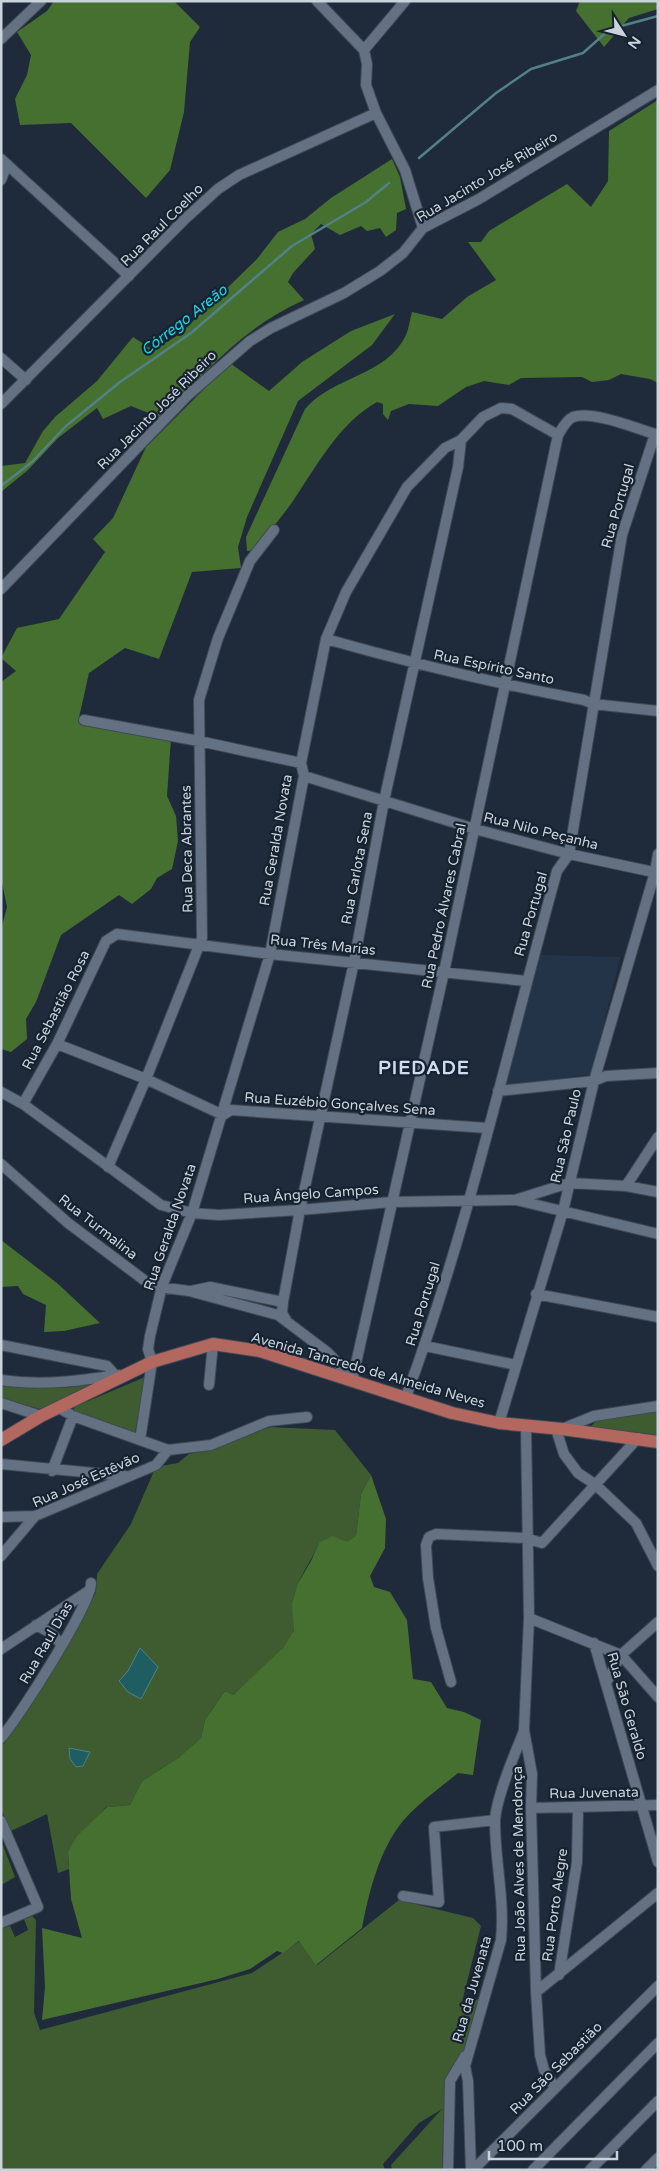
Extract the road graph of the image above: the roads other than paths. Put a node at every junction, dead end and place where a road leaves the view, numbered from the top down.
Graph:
1 (41, 1) edge
2 (317, 1) edge
3 (405, 1) edge
4 (1, 39) edge
5 (364, 50) junction
6 (658, 90) edge
7 (376, 113) junction
8 (4, 162) edge
9 (1, 180) edge
10 (423, 228) junction
11 (129, 276) junction
12 (1, 358) edge
13 (26, 380) junction
14 (1, 404) edge
15 (558, 435) junction
16 (656, 435) edge
17 (461, 440) junction
18 (274, 530) dead end
19 (1, 589) edge
20 (326, 640) junction
21 (415, 664) junction
22 (504, 685) junction
23 (592, 704) junction
24 (658, 712) edge
25 (84, 720) dead end
26 (199, 741) junction
27 (301, 764) junction
28 (304, 776) junction
29 (384, 801) junction
30 (475, 829) junction
31 (569, 854) junction
32 (658, 854) edge
33 (656, 873) edge
34 (117, 934) joint
35 (199, 945) junction
36 (270, 954) junction
37 (354, 962) junction
38 (444, 972) junction
39 (526, 982) junction
40 (57, 1044) junction
41 (658, 1073) edge
42 (146, 1079) junction
43 (594, 1080) junction
44 (1, 1092) edge
45 (498, 1092) junction
46 (23, 1104) junction
47 (223, 1115) junction
48 (321, 1116) junction
49 (409, 1124) junction
50 (487, 1128) junction
51 (658, 1137) edge
52 (1, 1164) edge
53 (108, 1166) junction
54 (569, 1183) junction
55 (626, 1186) junction
56 (658, 1192) edge
57 (515, 1200) junction
58 (470, 1201) junction
59 (391, 1202) junction
60 (300, 1210) junction
61 (563, 1212) junction
62 (192, 1213) junction
63 (658, 1234) edge
64 (162, 1286) junction
65 (189, 1291) junction
66 (536, 1294) junction
67 (283, 1302) junction
68 (282, 1317) junction
69 (658, 1317) edge
70 (1, 1344) edge
71 (213, 1344) junction
72 (425, 1346) junction
73 (152, 1362) junction
74 (516, 1365) junction
75 (121, 1375) junction
76 (1, 1380) edge
77 (350, 1380) junction
78 (209, 1385) dead end
79 (406, 1397) junction
80 (1, 1403) edge
81 (658, 1406) edge
82 (59, 1408) junction
83 (41, 1416) junction
84 (73, 1416) junction
85 (307, 1417) dead end
86 (499, 1423) junction
87 (526, 1426) junction
88 (559, 1429) junction
89 (638, 1438) junction
90 (1, 1440) edge
91 (140, 1440) junction
92 (658, 1442) edge
93 (168, 1450) junction
94 (1, 1464) edge
95 (52, 1471) junction
96 (126, 1476) junction
97 (596, 1485) junction
98 (35, 1516) junction
99 (1, 1517) edge
100 (526, 1538) junction
101 (1, 1556) edge
102 (658, 1566) edge
103 (66, 1605) junction
104 (77, 1617) junction
105 (529, 1618) junction
106 (658, 1622) edge
107 (36, 1625) junction
108 (594, 1643) junction
109 (61, 1644) junction
110 (1, 1649) edge
111 (621, 1656) junction
112 (451, 1682) dead end
113 (606, 1682) junction
114 (658, 1697) edge
115 (524, 1730) junction
116 (1, 1738) edge
117 (658, 1805) edge
118 (642, 1807) junction
119 (531, 1808) junction
120 (578, 1808) junction
121 (495, 1820) junction
122 (1, 1821) edge
123 (658, 1862) edge
124 (658, 1893) edge
125 (403, 1896) dead end
126 (1, 1923) edge
127 (559, 1975) junction
128 (658, 1986) edge
129 (536, 1992) junction
130 (658, 2043) edge
131 (468, 2051) junction
132 (556, 2088) junction
133 (658, 2101) edge
134 (658, 2158) edge
135 (448, 2170) edge
136 (472, 2170) edge
137 (533, 2170) edge
138 (590, 2170) edge
139 (646, 2170) edge

1 - 4 street
2 - 5 street
3 - 5 street
5 - 7 street
6 - 10 street, Rua Jacinto José Ribeiro
7 - 10 street
7 - 11 street, Rua Raul Coelho
8 - 9 street
8 - 11 street
10 - 19 street, Rua Jacinto José Ribeiro
11 - 13 street, Rua Raul Coelho
12 - 13 street
13 - 14 street, Rua Raul Coelho
15 - 16 street
15 - 17 street, Rua Geralda Novata
15 - 22 street, Rua Pedro Álvares Cabral
16 - 23 street, Rua Portugal
17 - 20 street, Rua Geralda Novata
17 - 21 street, Rua Carlota Sena
18 - 26 street, Rua Deca Abrantes
20 - 21 street, Rua Espírito Santo
20 - 27 street, Rua Geralda Novata
21 - 22 street, Rua Espírito Santo
21 - 29 street, Rua Carlota Sena
22 - 23 street, Rua Espírito Santo
22 - 30 street, Rua Pedro Álvares Cabral
23 - 24 street, Rua Espírito Santo
23 - 31 street, Rua Portugal
25 - 26 street
26 - 27 street
26 - 35 street, Rua Deca Abrantes
27 - 28 street, Rua Geralda Novata
28 - 29 street, Rua Nilo Peçanha
28 - 36 street, Rua Geralda Novata
29 - 30 street, Rua Nilo Peçanha
29 - 37 street, Rua Carlota Sena
30 - 31 street, Rua Nilo Peçanha
30 - 38 street, Rua Pedro Álvares Cabral
31 - 33 street, Rua Nilo Peçanha
31 - 39 street, Rua Portugal
32 - 33 street, Rua São Paulo
33 - 43 street, Rua São Paulo
34 - 35 street, Rua Três Marias
34 - 40 street, Rua Sebastião Rosa
35 - 36 street, Rua Três Marias
35 - 42 street, Rua Deca Abrantes
36 - 37 street, Rua Três Marias
36 - 47 street, Rua Geralda Novata
37 - 38 street, Rua Três Marias
37 - 48 street, Rua Carlota Sena
38 - 39 street, Rua Três Marias
38 - 49 street, Rua Pedro Álvares Cabral
39 - 45 street, Rua Portugal
40 - 42 street
40 - 46 street, Rua Sebastião Rosa
41 - 43 street
42 - 47 street
42 - 53 street, Rua Deca Abrantes
43 - 45 street
43 - 54 street, Rua São Paulo
44 - 46 street, Rua Ângelo Campos
45 - 50 street, Rua Portugal
46 - 53 street, Rua Ângelo Campos
47 - 48 street, Rua Euzébio Gonçalves Sena
47 - 62 street, Rua Geralda Novata
48 - 49 street, Rua Euzébio Gonçalves Sena
48 - 60 street, Rua Carlota Sena
49 - 50 street, Rua Euzébio Gonçalves Sena
49 - 59 street, Rua Pedro Álvares Cabral
50 - 58 street, Rua Portugal
51 - 55 street
52 - 64 street, Rua Turmalina
53 - 62 street, Rua Ângelo Campos
54 - 55 street, Rua Ângelo Campos
54 - 57 street, Rua Ângelo Campos
54 - 61 street, Rua São Paulo
55 - 56 street, Rua Ângelo Campos
57 - 58 street, Rua Ângelo Campos
57 - 61 street
58 - 59 street, Rua Ângelo Campos
58 - 72 street, Rua Portugal
59 - 60 street, Rua Ângelo Campos
59 - 77 street, Rua Pedro Álvares Cabral
60 - 62 street, Rua Ângelo Campos
60 - 67 street, Rua Carlota Sena
61 - 63 street
61 - 66 street, Rua São Paulo
62 - 64 street, Rua Geralda Novata
64 - 65 street, Rua Turmalina
64 - 73 street, Rua Geralda Novata
65 - 67 street, Rua Turmalina
65 - 68 street, Rua Turmalina
66 - 69 street
66 - 74 street, Rua São Paulo
67 - 68 street
68 - 77 street, Rua Turmalina
70 - 75 street
71 - 73 main road, Avenida Tancredo de Almeida Neves
71 - 77 main road, Avenida Tancredo de Almeida Neves
71 - 78 street
72 - 74 street
72 - 79 street, Rua Portugal
73 - 75 main road, Avenida Tancredo de Almeida Neves
73 - 91 street, Rua Geralda Novata
74 - 86 street, Rua São Paulo
75 - 76 street
75 - 82 main road, Avenida Tancredo de Almeida Neves
77 - 79 main road, Avenida Tancredo de Almeida Neves
79 - 86 main road, Avenida Tancredo de Almeida Neves
80 - 83 street
81 - 88 street
82 - 83 main road, Avenida Tancredo de Almeida Neves
82 - 84 street
83 - 90 main road, Avenida Tancredo de Almeida Neves
84 - 91 street
84 - 95 street
85 - 93 street
86 - 87 main road, Avenida Tancredo de Almeida Neves
87 - 88 main road, Avenida Tancredo de Almeida Neves
87 - 100 street, Rua João Alves de Mendonça
88 - 89 main road, Avenida Tancredo de Almeida Neves
88 - 97 street
89 - 92 main road, Avenida Tancredo de Almeida Neves
89 - 97 street
91 - 93 street
93 - 96 street, Rua José Estêvão
94 - 95 street
95 - 96 street
96 - 98 street, Rua José Estêvão
97 - 100 street
97 - 102 street
98 - 99 street
98 - 101 street, Rua José Estêvão
100 - 105 street, Rua João Alves de Mendonça
100 - 112 street
103 - 104 street
103 - 104 street, Rua Raul Dias
103 - 107 street
104 - 109 street, Rua Raul Dias
105 - 108 street
105 - 115 street, Rua João Alves de Mendonça
106 - 111 street
107 - 109 street
107 - 110 street
108 - 111 street
108 - 113 street, Rua São Geraldo
109 - 116 street, Rua Raul Dias
111 - 113 street
111 - 114 street
113 - 118 street, Rua São Geraldo
115 - 119 street, Rua João Alves de Mendonça
115 - 121 street, Rua da Juvenata
117 - 118 street, Rua Juvenata
118 - 120 street, Rua Juvenata
118 - 123 street, Rua São Geraldo
119 - 120 street, Rua Juvenata
119 - 129 street, Rua João Alves de Mendonça
120 - 127 street, Rua Porto Alegre
121 - 125 street
121 - 131 street, Rua da Juvenata
122 - 126 street
124 - 127 street
127 - 129 street
128 - 132 street, Rua São Sebastião
129 - 132 street, Rua João Alves de Mendonça
130 - 137 street
131 - 135 street
131 - 136 street, Rua da Juvenata
132 - 136 street, Rua São Sebastião
133 - 138 street
134 - 139 street

